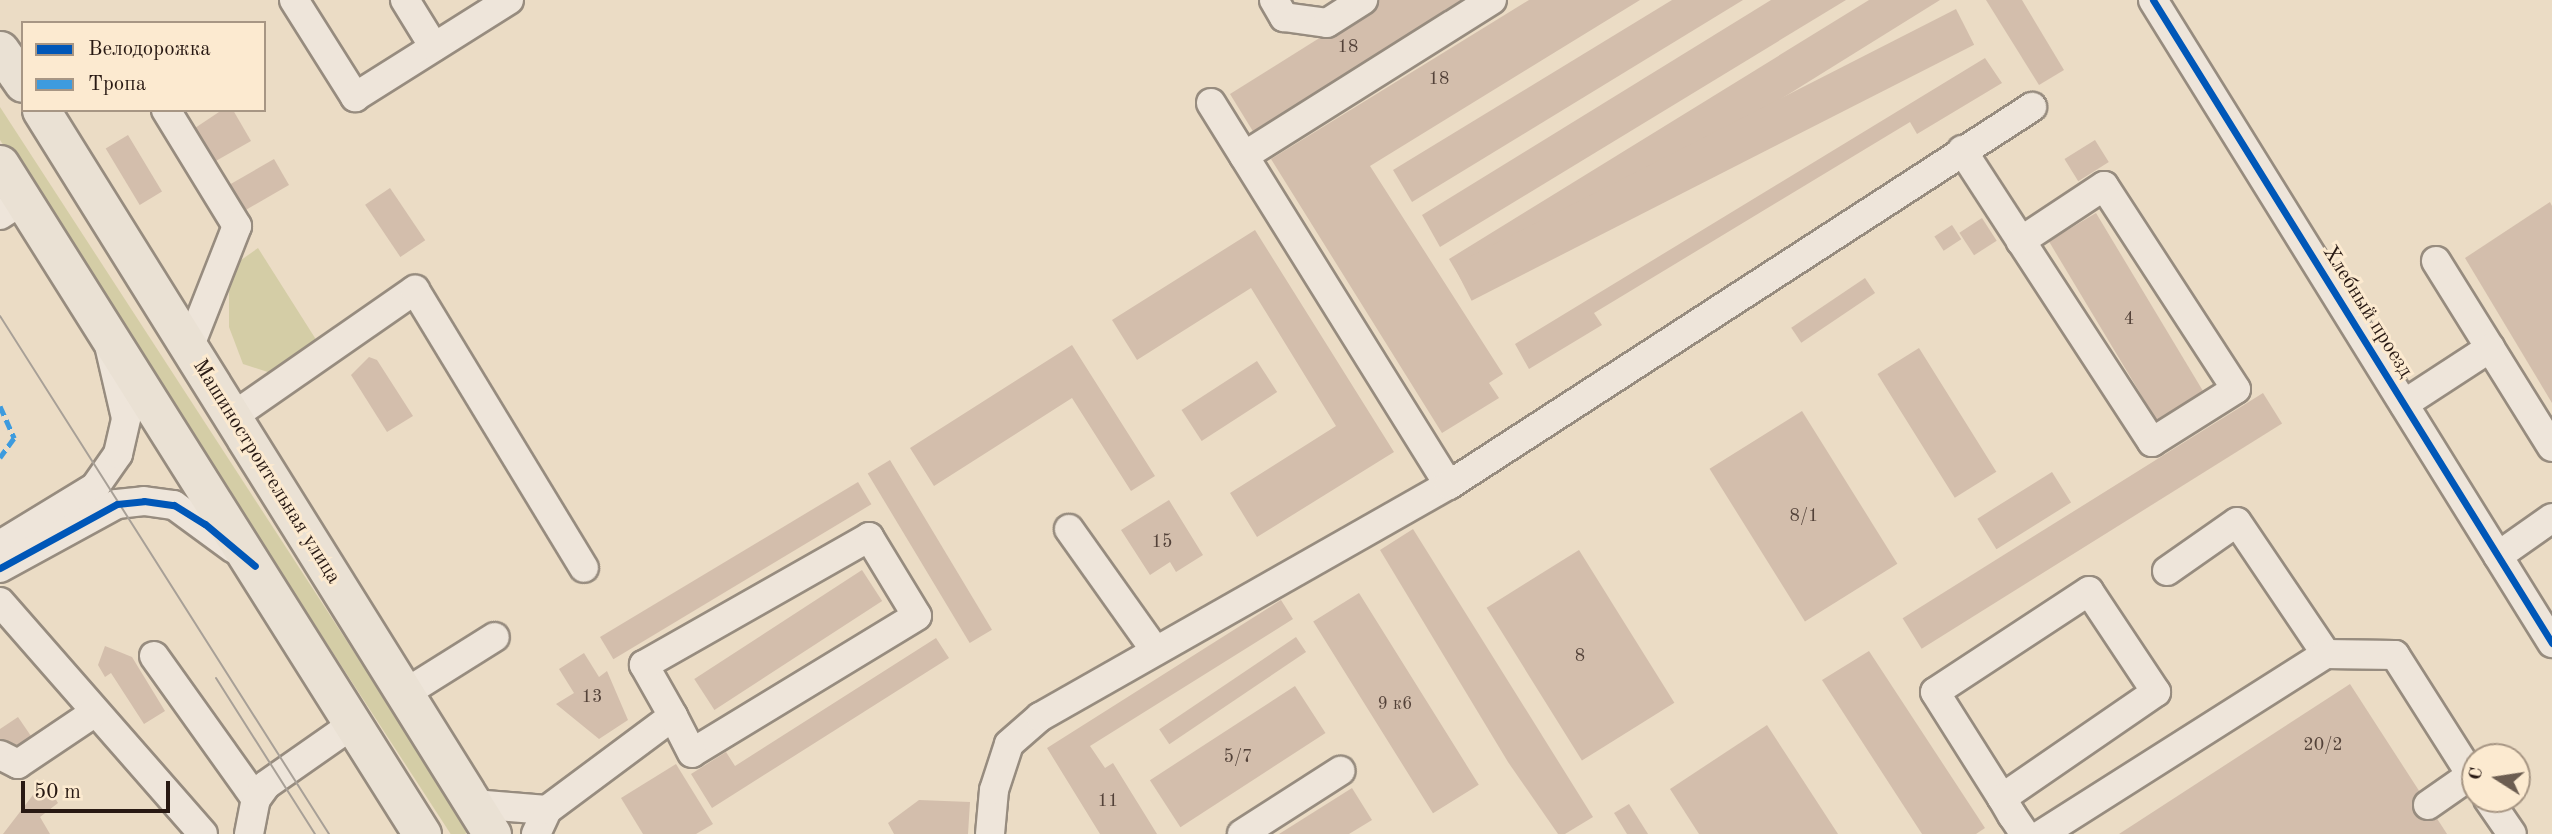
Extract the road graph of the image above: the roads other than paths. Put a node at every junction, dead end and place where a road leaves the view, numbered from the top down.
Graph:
1 (294, 0) edge
2 (405, 0) edge
3 (509, 0) edge
4 (1274, 0) edge
5 (1363, 0) edge
6 (1492, 0) edge
7 (2153, 0) edge
8 (434, 47) junction
9 (0, 50) edge
10 (21, 80) edge
11 (1211, 103) dead end
12 (2032, 107) dead end
13 (42, 112) edge
14 (167, 112) edge
15 (1962, 150) junction
16 (1244, 156) junction
17 (0, 164) edge
18 (12, 208) edge
19 (2021, 241) junction
20 (2436, 261) dead end
21 (105, 326) junction
22 (189, 348) junction
23 (2490, 348) junction
24 (2404, 404) junction
25 (232, 417) junction
26 (2552, 447) edge
27 (1449, 485) junction
28 (101, 498) junction
29 (2552, 518) edge
30 (1069, 529) dead end
31 (0, 545) edge
32 (2498, 556) junction
33 (255, 566) junction
34 (0, 568) edge
35 (584, 568) dead end
36 (2167, 571) dead end
37 (4, 615) edge
38 (495, 637) dead end
39 (2552, 643) edge
40 (1155, 650) junction
41 (2326, 654) junction
42 (154, 656) dead end
43 (404, 694) junction
44 (94, 713) junction
45 (673, 716) junction
46 (353, 724) junction
47 (1, 757) edge
48 (2461, 759) edge
49 (1340, 771) dead end
50 (2461, 785) edge
51 (2001, 798) junction
52 (256, 799) junction
53 (473, 804) junction
54 (2428, 805) dead end
55 (2497, 813) edge
56 (541, 822) edge
57 (203, 834) edge
58 (249, 834) edge
59 (422, 834) edge
60 (492, 834) edge
61 (990, 834) edge
62 (1242, 834) edge
63 (2025, 834) edge
64 (2042, 834) edge
65 (2512, 834) edge

1 - 8 street
2 - 8 street
3 - 8 street
4 - 5 street
6 - 16 street
7 - 24 street, Хлебный проезд
9 - 10 main road
11 - 16 street
12 - 15 street
13 - 22 main road, Машиностроительная улица
14 - 22 street
15 - 19 street
15 - 27 street
16 - 27 street
17 - 18 main road
18 - 21 main road
19 - 19 street
20 - 23 street
21 - 28 street
21 - 33 main road
22 - 25 main road, Машиностроительная улица
23 - 24 street
23 - 26 street
24 - 32 street, Хлебный проезд
25 - 35 street
25 - 43 main road, Машиностроительная улица
27 - 40 street
28 - 31 street
28 - 33 street
28 - 34 street
29 - 32 street
30 - 40 street
32 - 39 street, Хлебный проезд
33 - 46 main road
36 - 41 street
37 - 44 street
38 - 43 street
40 - 61 street
41 - 48 street
41 - 64 street
42 - 52 street
43 - 53 main road, Машиностроительная улица
44 - 47 street
44 - 57 street
45 - 45 street
45 - 56 street
46 - 52 street
46 - 59 main road
49 - 62 street
50 - 54 street
51 - 51 street
51 - 63 street
52 - 58 street
53 - 56 street
53 - 60 main road, Машиностроительная улица
55 - 65 street

